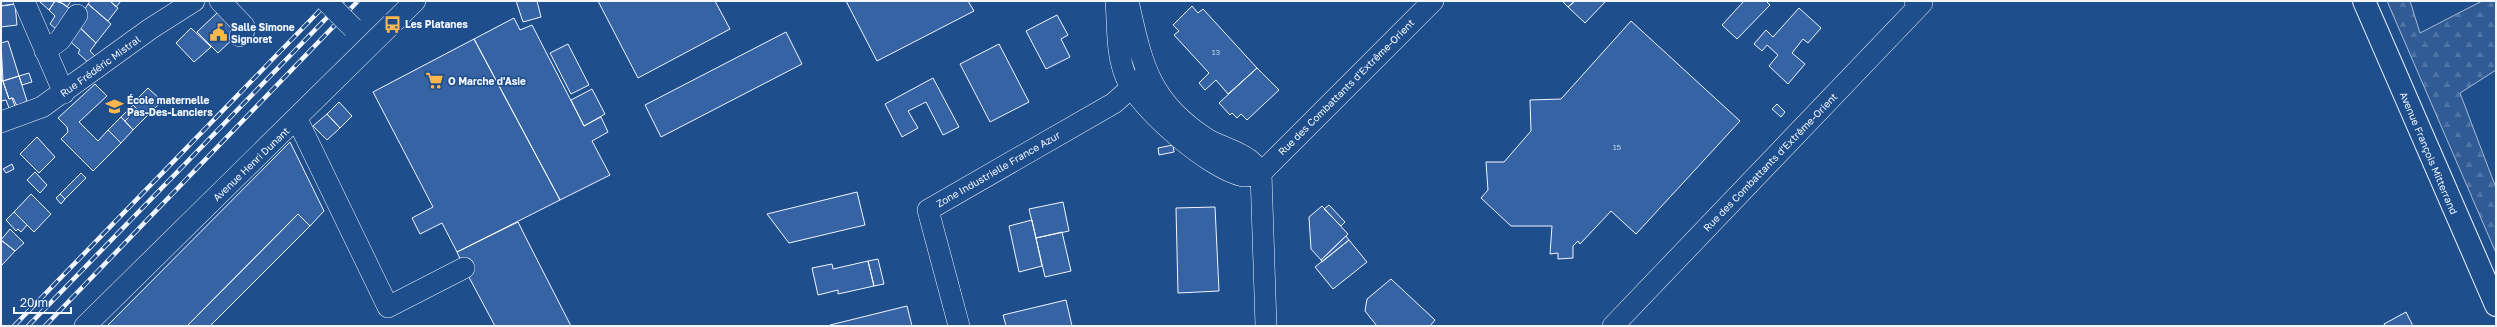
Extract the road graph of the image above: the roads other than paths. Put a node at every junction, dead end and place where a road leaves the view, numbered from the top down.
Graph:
1 (24, 1) edge
2 (220, 1) edge
3 (326, 1) edge
4 (415, 1) edge
5 (1116, 1) edge
6 (1128, 1) edge
7 (1433, 1) edge
8 (1915, 1) edge
9 (2364, 1) edge
10 (182, 4) edge
11 (77, 16) dead end
12 (240, 36) dead end
13 (370, 46) junction
14 (45, 51) junction
15 (1147, 74) junction
16 (1131, 88) junction
17 (64, 93) junction
18 (297, 119) junction
19 (1, 122) edge
20 (1260, 173) junction
21 (464, 268) dead end
22 (2496, 305) edge
23 (85, 326) edge
24 (959, 326) edge
25 (1266, 326) edge
26 (1613, 326) edge

1 - 14 street
2 - 12 street
3 - 13 street, bridge
4 - 13 street, Avenue Henri Dunant
5 - 16 street
6 - 15 street
7 - 20 street, Rue des Combattants d'Extrême-Orient
8 - 26 street, Rue des Combattants d'Extrême-Orient
9 - 22 main road, Avenue François Mitterrand
10 - 17 street, Rue Frédéric Mistral
11 - 14 street
13 - 18 street, Avenue Henri Dunant
14 - 17 street
15 - 16 street, Zone Industrielle France Azur
15 - 20 street
16 - 20 street
16 - 24 street, Zone Industrielle France Azur
17 - 19 street, Rue Frédéric Mistral
18 - 21 street
18 - 23 street, Avenue Henri Dunant
20 - 25 street

